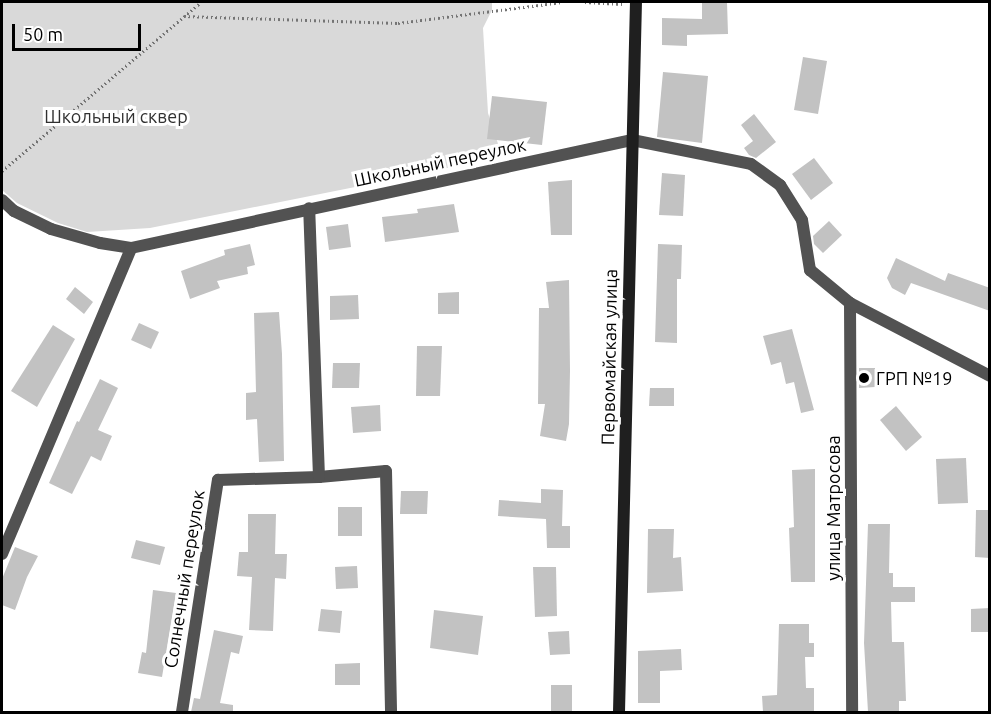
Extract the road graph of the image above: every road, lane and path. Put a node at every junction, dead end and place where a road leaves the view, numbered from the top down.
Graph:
1 (201, 2) edge
2 (561, 2) edge
3 (585, 2) edge
4 (636, 2) edge
5 (184, 16) junction
6 (632, 140) junction
7 (2, 171) edge
8 (2, 200) edge
9 (309, 208) junction
10 (131, 248) junction
11 (850, 303) junction
12 (990, 376) edge
13 (319, 477) junction
14 (2, 554) edge
15 (182, 712) edge
16 (391, 712) edge
17 (619, 712) edge
18 (852, 712) edge

1 - 5 path
2 - 5 path
3 - 4 path
4 - 6 main road, Первомайская улица
5 - 7 path
6 - 9 street, Школьный переулок
6 - 11 street, Школьный переулок
6 - 17 main road, Первомайская улица
8 - 10 street
9 - 10 street, Школьный переулок
9 - 13 street
10 - 14 street
11 - 12 street, Школьный переулок
11 - 18 street, улица Матросова
13 - 15 street, Солнечный переулок
13 - 16 street, Солнечный переулок

